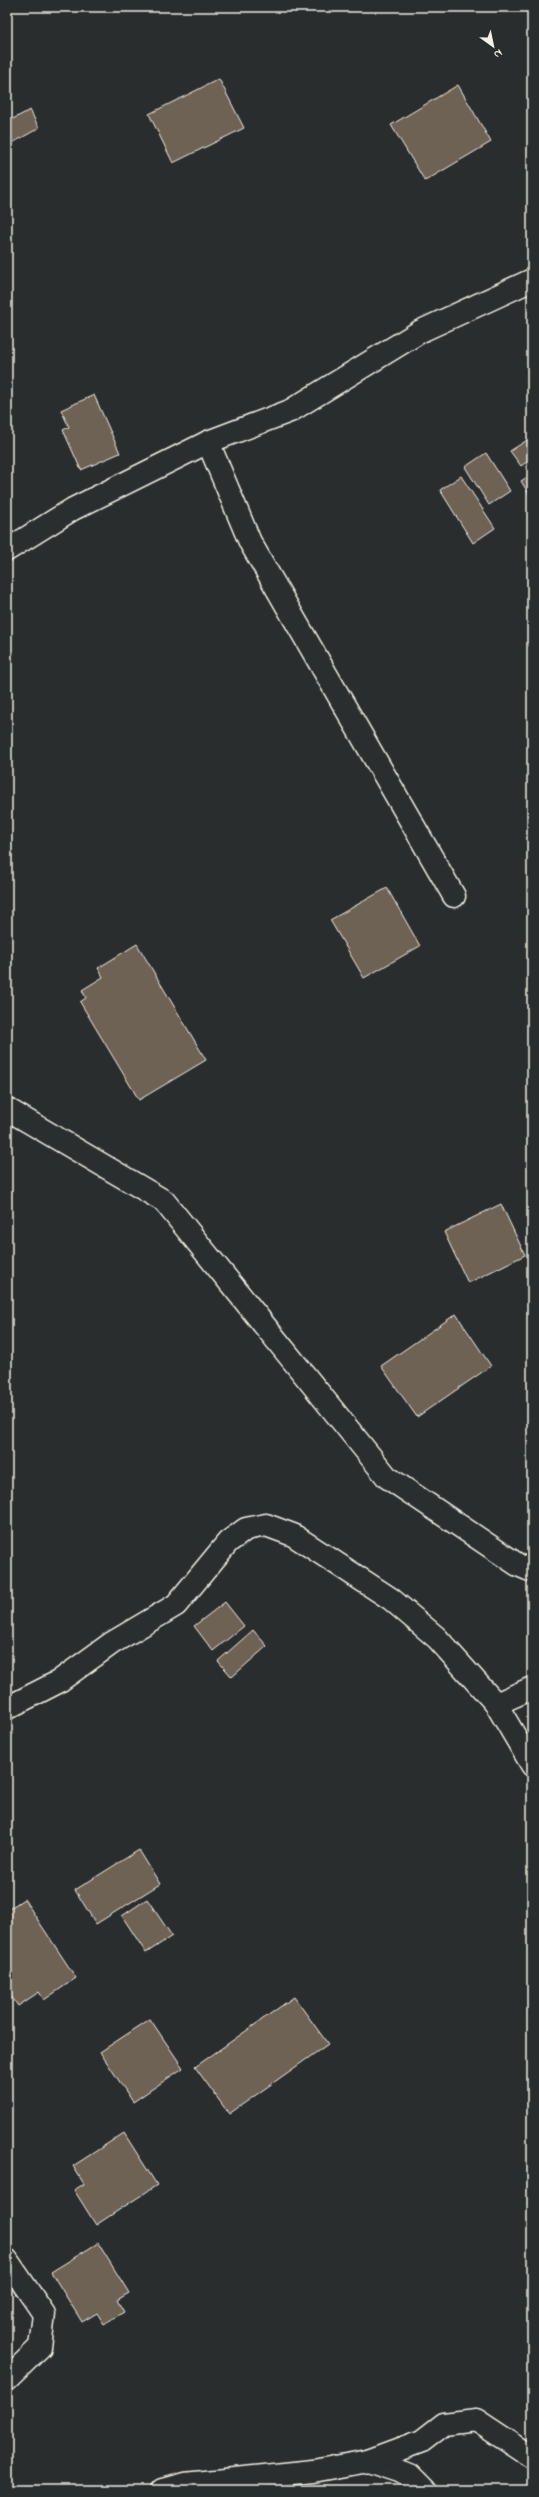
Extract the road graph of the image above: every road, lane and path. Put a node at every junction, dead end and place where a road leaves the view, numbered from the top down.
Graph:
1 (532, 280) edge
2 (208, 442) junction
3 (7, 550) edge
4 (454, 896) dead end
5 (7, 1109) edge
6 (532, 1571) edge
7 (532, 1688) edge
8 (496, 1704) junction
9 (7, 1708) edge
10 (532, 1765) edge
11 (7, 2260) edge
12 (7, 2379) edge
13 (532, 2457) edge
14 (368, 2462) junction
15 (243, 2483) edge
16 (162, 2490) edge
17 (425, 2490) edge

1 - 2 street
2 - 3 street
2 - 4 street
5 - 6 street
7 - 8 street
8 - 9 street
8 - 10 street
11 - 12 street
13 - 14 street
14 - 15 street
14 - 17 street
15 - 16 street

